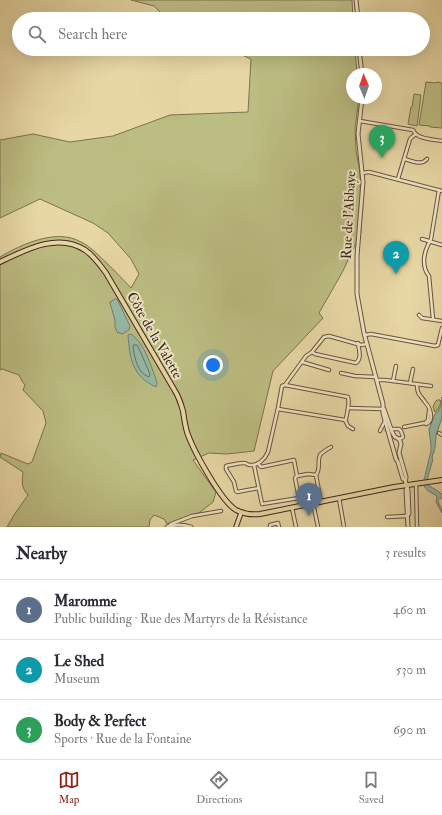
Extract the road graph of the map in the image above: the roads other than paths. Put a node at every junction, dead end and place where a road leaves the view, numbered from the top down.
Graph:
1 (356, 0) edge
2 (357, 12) edge
3 (360, 56) edge
4 (361, 68) edge
5 (361, 104) edge
6 (360, 121) junction
7 (416, 134) junction
8 (442, 141) edge
9 (404, 159) junction
10 (427, 159) dead end
11 (362, 172) junction
12 (398, 180) junction
13 (440, 191) edge
14 (422, 239) dead end
15 (430, 242) junction
16 (442, 245) edge
17 (0, 262) edge
18 (419, 315) dead end
19 (433, 319) junction
20 (442, 321) edge
21 (442, 328) edge
22 (365, 334) junction
23 (358, 343) junction
24 (368, 344) junction
25 (312, 352) junction
26 (302, 362) junction
27 (396, 366) dead end
28 (413, 369) dead end
29 (329, 370) dead end
30 (341, 373) dead end
31 (376, 378) junction
32 (393, 381) junction
33 (410, 383) junction
34 (417, 384) junction
35 (285, 385) junction
36 (431, 386) dead end
37 (278, 408) junction
38 (348, 408) junction
39 (384, 409) junction
40 (429, 411) junction
41 (345, 420) junction
42 (386, 421) junction
43 (426, 422) dead end
44 (404, 427) dead end
45 (353, 429) dead end
46 (393, 429) dead end
47 (384, 430) dead end
48 (398, 438) junction
49 (391, 442) junction
50 (331, 446) dead end
51 (400, 461) junction
52 (258, 463) junction
53 (254, 465) junction
54 (316, 475) junction
55 (297, 476) junction
56 (442, 480) edge
57 (416, 484) junction
58 (406, 487) junction
59 (259, 488) junction
60 (339, 498) junction
61 (321, 502) junction
62 (313, 503) junction
63 (292, 507) junction
64 (222, 511) dead end
65 (241, 513) junction
66 (407, 516) junction
67 (387, 517) dead end
68 (168, 527) edge
69 (191, 527) edge
70 (236, 527) edge
71 (270, 527) edge
72 (279, 527) edge
73 (296, 527) edge
74 (318, 527) edge
75 (344, 527) edge
76 (408, 527) edge
77 (417, 527) edge

1 - 2 street
3 - 4 street
5 - 6 street, Rue de l'Abbaye
6 - 7 street
6 - 11 street, Rue de l'Abbaye
7 - 8 street
7 - 9 street
9 - 10 street
9 - 12 street
11 - 12 street
11 - 22 street, Rue de l'Abbaye
12 - 13 street
13 - 15 street
14 - 15 street
15 - 16 street
15 - 19 street
17 - 65 main road, Côte de la Valette
18 - 19 street
19 - 20 street
21 - 22 street
22 - 24 street, Rue de l'Abbaye
23 - 24 street
23 - 25 street
23 - 25 street
24 - 31 street, Rue de l'Abbaye
25 - 26 street
26 - 29 street
26 - 35 street
27 - 32 street
28 - 33 street
30 - 31 street
31 - 32 street
31 - 39 street, Rue de l'Abbaye
32 - 33 street
33 - 34 street
34 - 36 street
34 - 40 street
35 - 37 street
35 - 38 street
37 - 41 street
37 - 52 street
38 - 39 street
38 - 41 street
39 - 42 street
39 - 48 street
40 - 43 street
40 - 44 street
41 - 45 street
42 - 47 street
42 - 49 street
46 - 48 street
48 - 49 street
48 - 51 street
49 - 51 street
50 - 54 street
51 - 58 street
52 - 53 street
52 - 55 street
53 - 59 street
53 - 59 street
54 - 55 street
54 - 61 street
55 - 59 street
56 - 57 main road
57 - 58 main road
57 - 77 street
58 - 60 main road
58 - 66 street
60 - 61 main road
60 - 75 street
61 - 62 main road
62 - 63 main road
62 - 74 street
63 - 65 main road
63 - 73 street
64 - 68 street
65 - 70 main road
66 - 67 street
66 - 76 street
68 - 69 street
71 - 72 street

